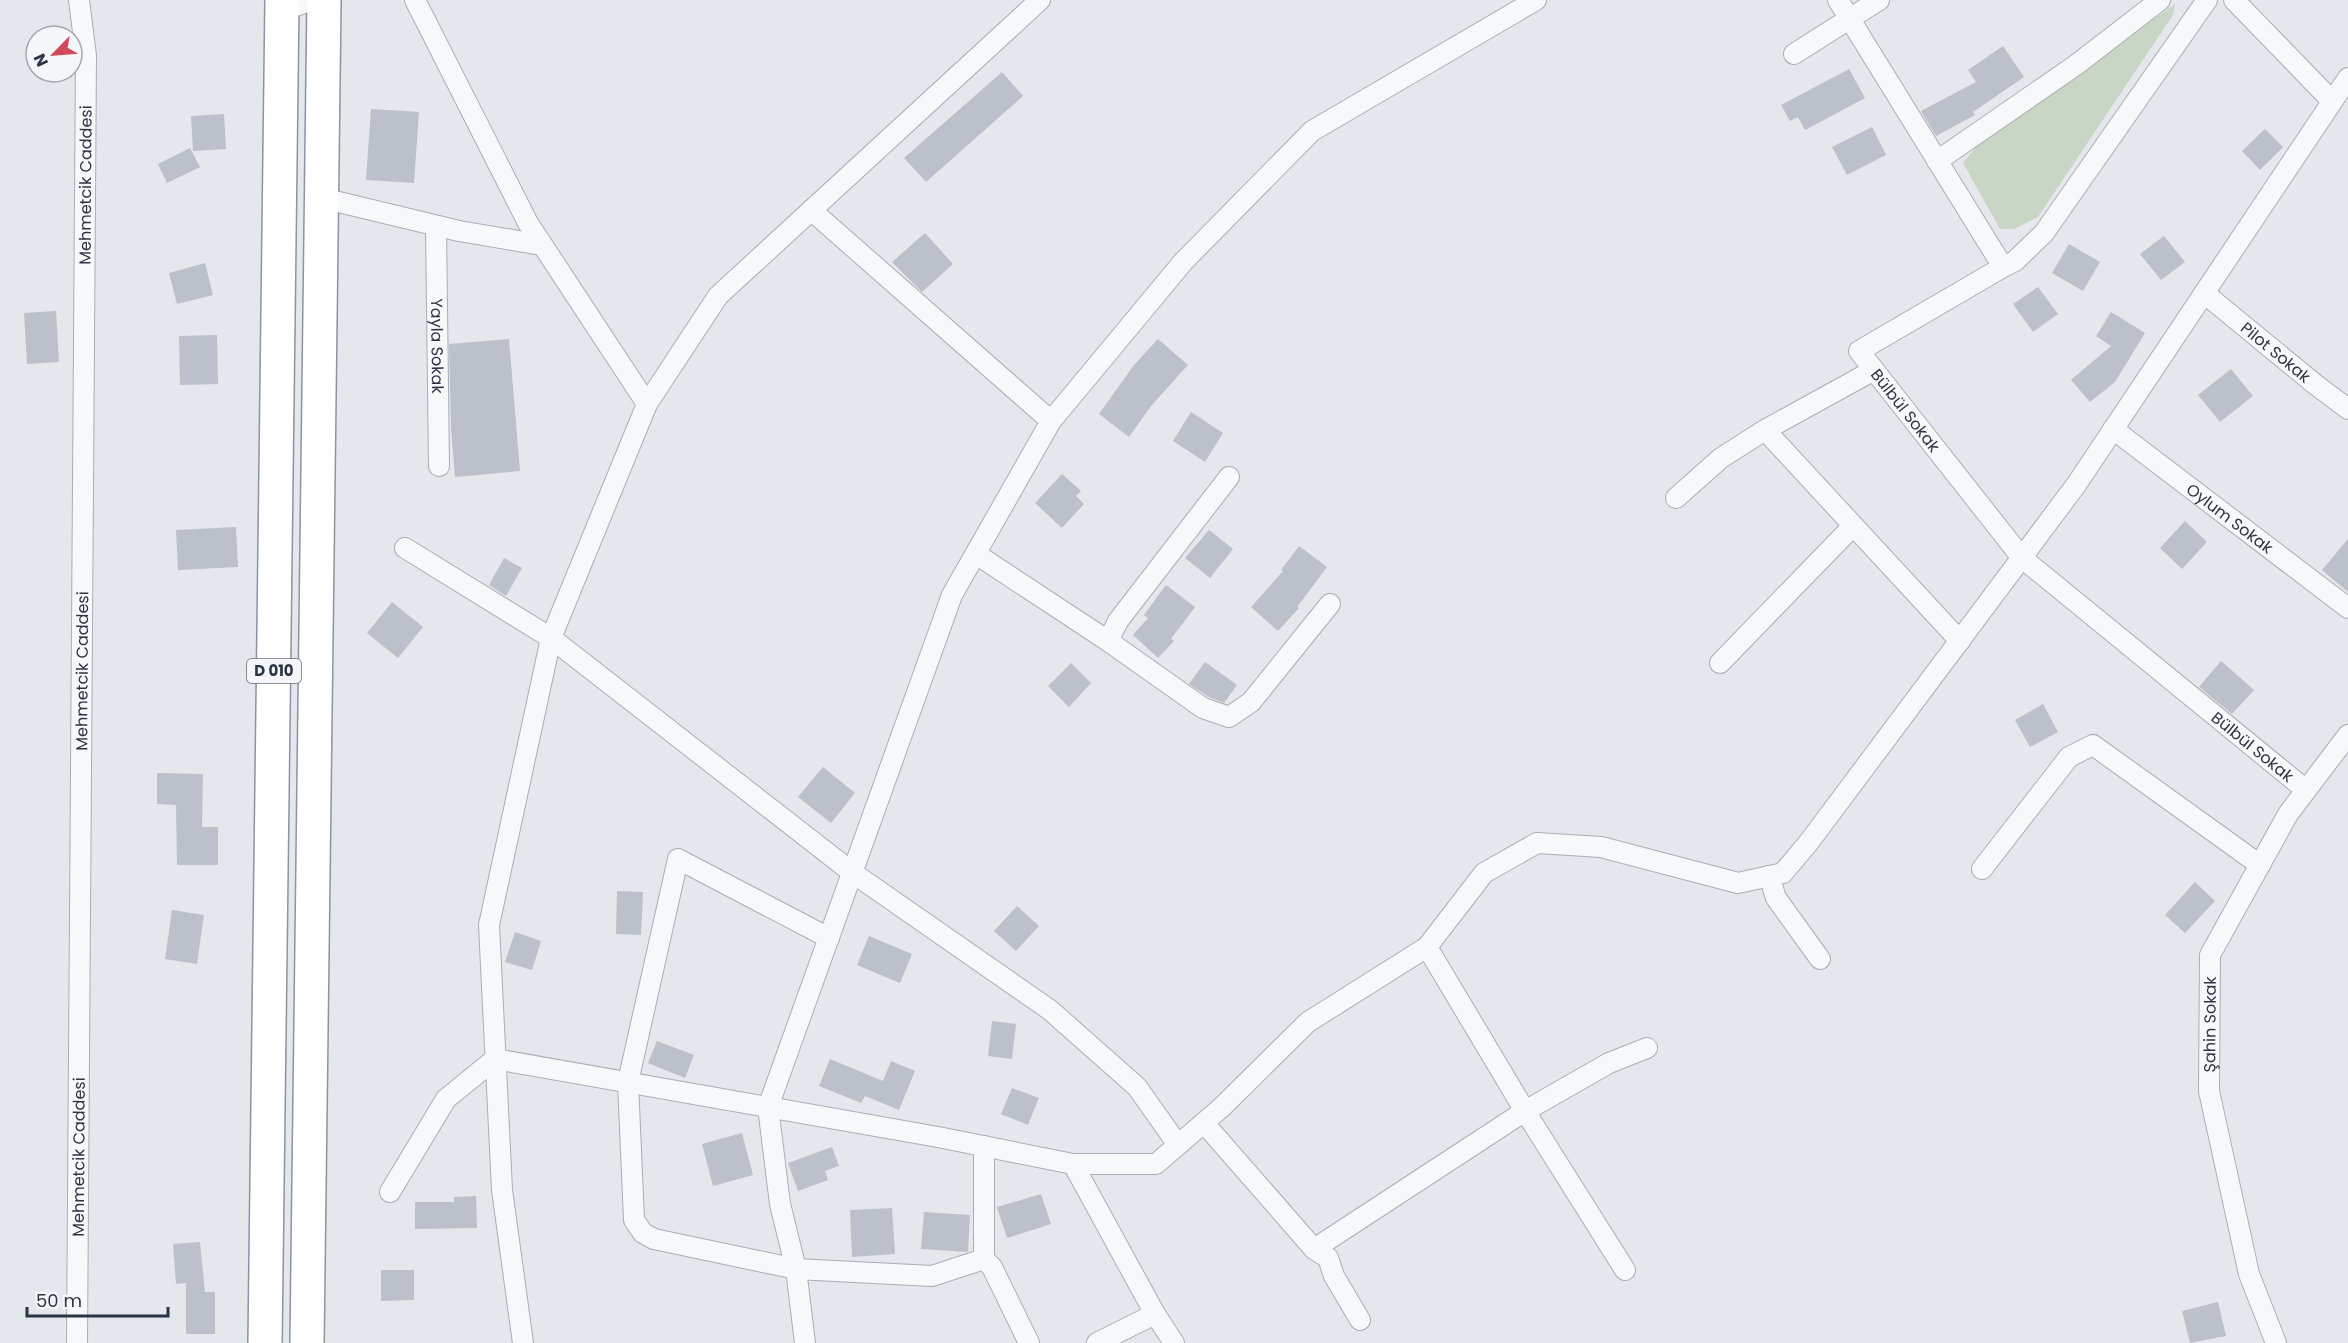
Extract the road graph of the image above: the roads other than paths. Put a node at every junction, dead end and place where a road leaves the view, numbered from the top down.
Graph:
1 (79, 0) edge
2 (324, 0) edge
3 (415, 0) edge
4 (1040, 0) edge
5 (1536, 0) edge
6 (1838, 0) edge
7 (1879, 0) edge
8 (2160, 0) edge
9 (2207, 0) edge
10 (2234, 0) edge
11 (293, 4) edge
12 (1850, 20) junction
13 (1794, 54) dead end
14 (2348, 78) edge
15 (2332, 101) junction
16 (1937, 161) junction
17 (322, 198) junction
18 (811, 210) junction
19 (436, 226) junction
20 (542, 245) junction
21 (2003, 267) junction
22 (2204, 293) junction
23 (1874, 370) junction
24 (2345, 402) edge
25 (647, 404) junction
26 (1051, 421) junction
27 (2113, 429) junction
28 (1765, 430) junction
29 (439, 466) dead end
30 (1229, 477) dead end
31 (1676, 498) dead end
32 (1853, 525) junction
33 (405, 548) dead end
34 (976, 554) junction
35 (2022, 558) junction
36 (1330, 604) dead end
37 (2348, 608) edge
38 (550, 638) junction
39 (1108, 641) junction
40 (1960, 641) junction
41 (1720, 663) dead end
42 (2348, 735) edge
43 (2306, 790) junction
44 (2260, 865) junction
45 (1982, 869) dead end
46 (853, 873) junction
47 (1769, 876) junction
48 (829, 938) junction
49 (1427, 947) junction
50 (1820, 959) dead end
51 (1647, 1048) dead end
52 (495, 1059) junction
53 (628, 1082) junction
54 (768, 1107) junction
55 (1524, 1111) junction
56 (1204, 1123) junction
57 (1178, 1145) junction
58 (984, 1146) junction
59 (1073, 1164) junction
60 (390, 1192) dead end
61 (1314, 1249) junction
62 (984, 1259) junction
63 (796, 1269) junction
64 (1625, 1270) dead end
65 (1155, 1314) junction
66 (1360, 1320) dead end
67 (77, 1343) edge
68 (265, 1343) edge
69 (307, 1343) edge
70 (523, 1343) edge
71 (805, 1343) edge
72 (1029, 1343) edge
73 (1097, 1343) edge
74 (1174, 1343) edge
75 (2276, 1343) edge

1 - 67 street, Mehmetcik Caddesi
2 - 17 highway, D 010
3 - 20 street
4 - 18 street
5 - 26 street
6 - 12 street
7 - 12 street
8 - 16 street
9 - 21 street
10 - 15 street
11 - 68 highway, D 010
12 - 13 street
12 - 16 street
14 - 15 street
15 - 22 street
16 - 21 street
17 - 19 street
17 - 69 highway, D 010
18 - 25 street
18 - 26 street
19 - 20 street
19 - 29 street, Yayla Sokak
20 - 25 street
21 - 23 street, Bülbül Sokak
22 - 24 street, Pilot Sokak
22 - 27 street
23 - 28 street
23 - 35 street, Bülbül Sokak
25 - 38 street
26 - 34 street
27 - 35 street
27 - 37 street, Oylum Sokak
28 - 31 street
28 - 32 street
30 - 39 street
32 - 40 street
32 - 41 street
33 - 38 street
34 - 39 street
34 - 46 street
35 - 40 street
35 - 43 street, Bülbül Sokak
36 - 39 street
38 - 46 street
38 - 52 street
40 - 47 street
42 - 43 street, Şahin Sokak
43 - 44 street, Şahin Sokak
44 - 45 street
44 - 75 street, Şahin Sokak
46 - 48 street
46 - 57 street
47 - 49 street
47 - 50 street
48 - 53 street
48 - 54 street
49 - 55 street
49 - 56 street
51 - 55 street
52 - 53 street
52 - 60 street
52 - 70 street
53 - 54 street
53 - 63 street
54 - 58 street
54 - 63 street
55 - 61 street
55 - 64 street
56 - 57 street
56 - 61 street
57 - 59 street
58 - 59 street
58 - 62 street
59 - 65 street
61 - 66 street
62 - 63 street
62 - 72 street
63 - 71 street
65 - 73 street
65 - 74 street

